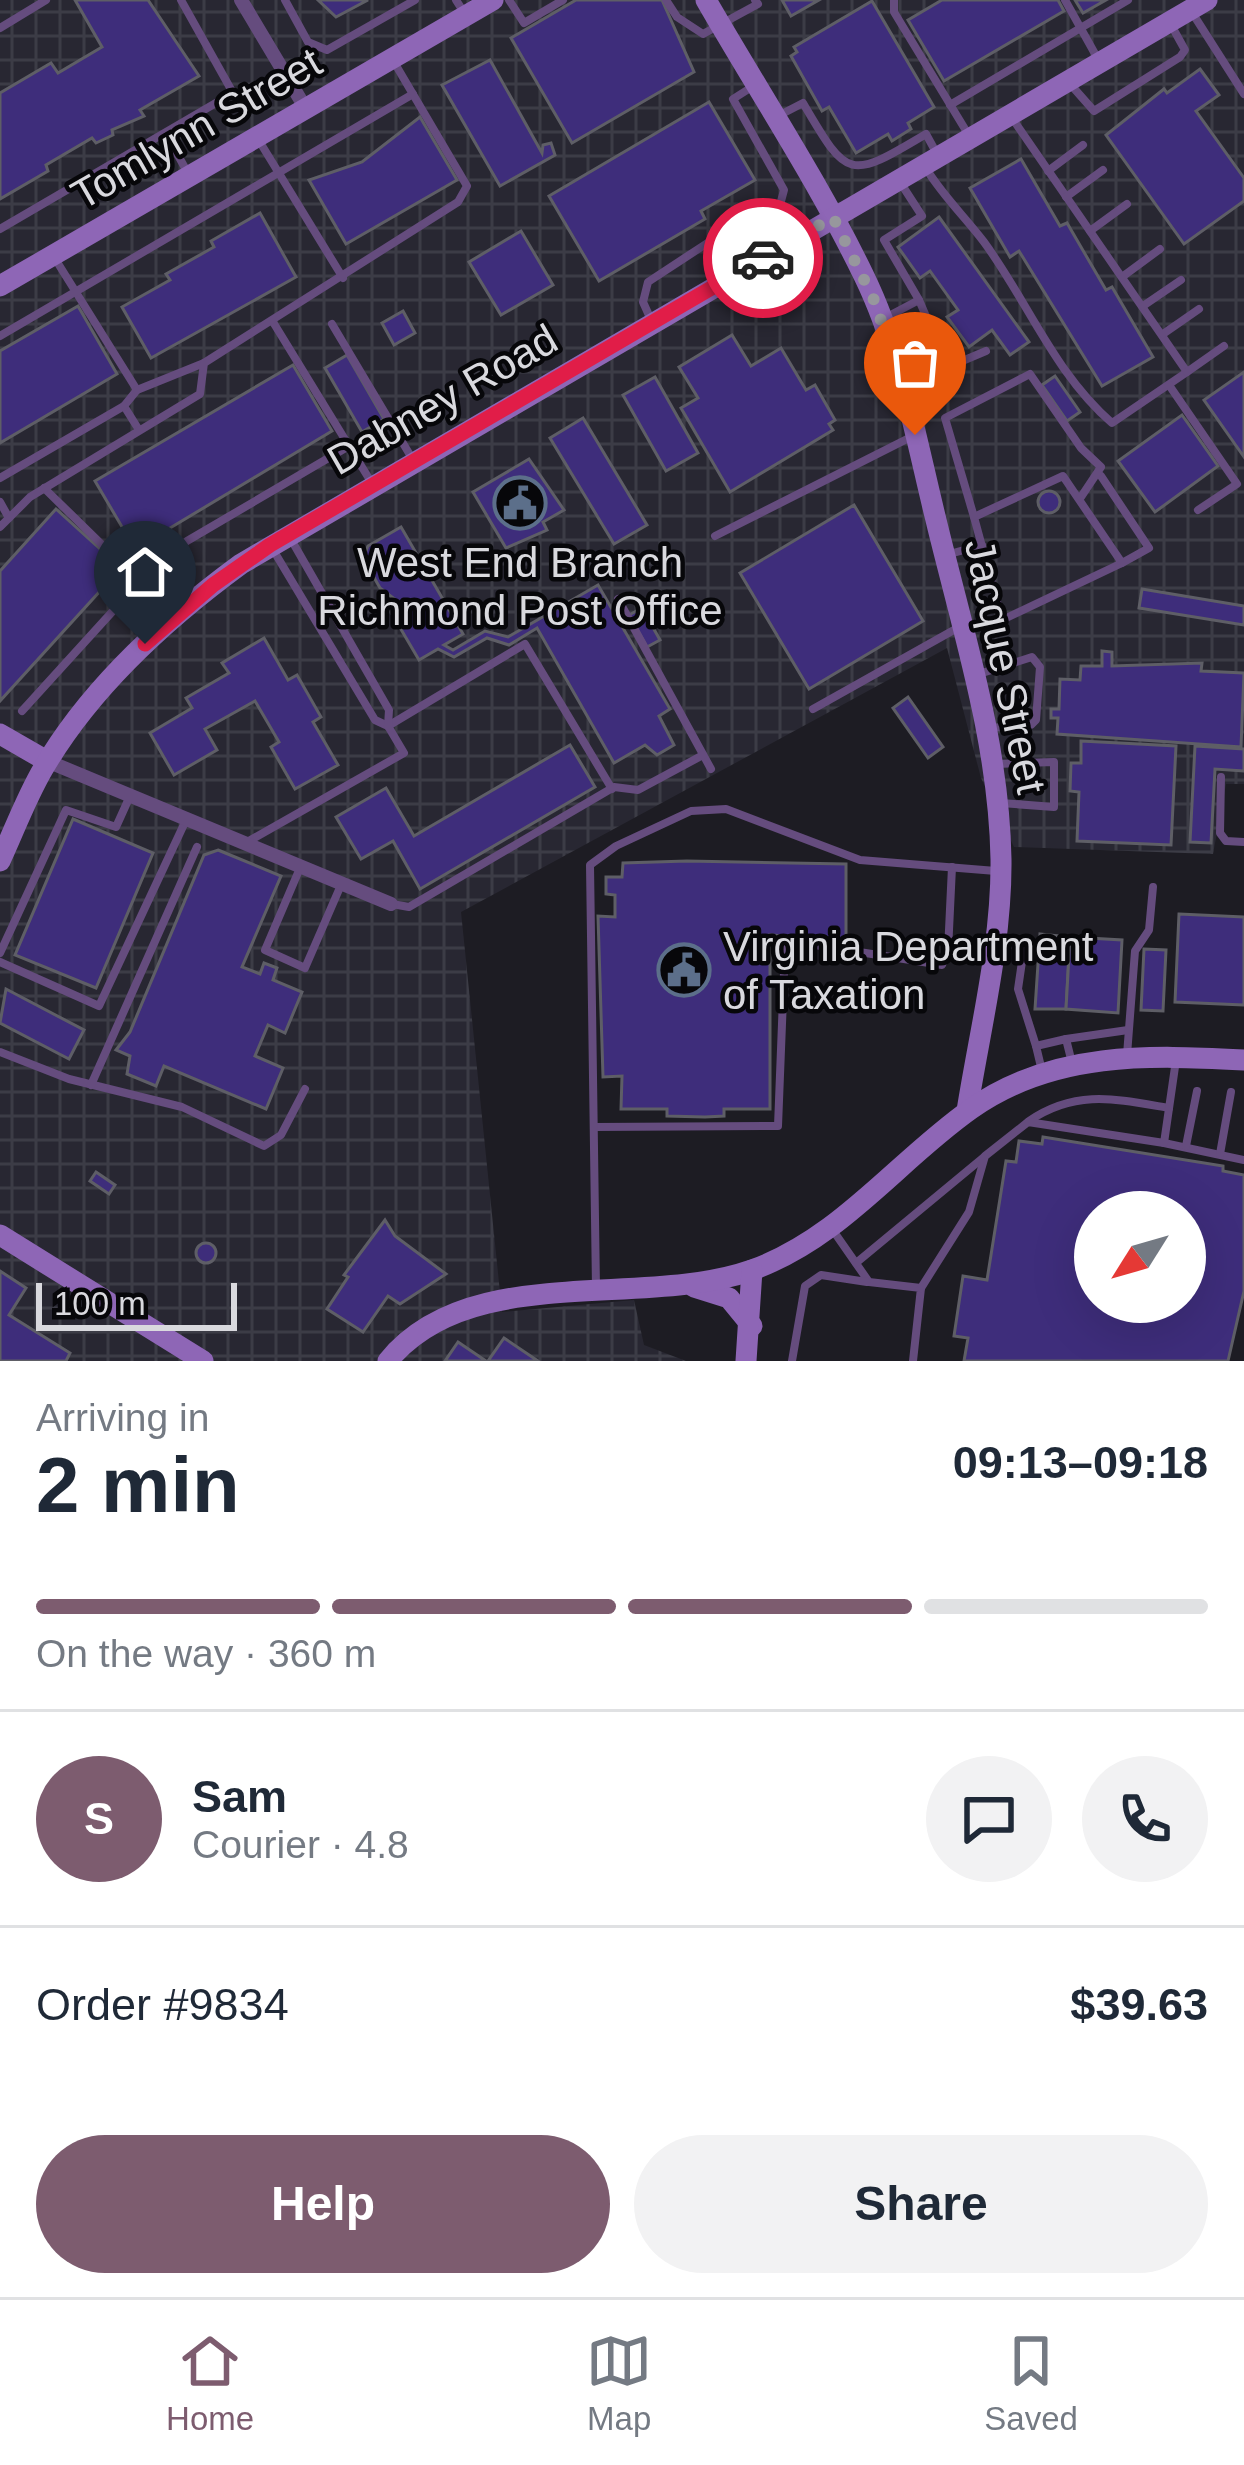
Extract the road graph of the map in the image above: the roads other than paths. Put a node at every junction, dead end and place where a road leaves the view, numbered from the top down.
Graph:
1 (46, 0) edge
2 (181, 0) edge
3 (241, 0) edge
4 (285, 0) edge
5 (415, 0) edge
6 (493, 0) edge
7 (509, 0) edge
8 (563, 0) edge
9 (666, 0) edge
10 (706, 0) edge
11 (755, 0) edge
12 (894, 0) edge
13 (1065, 0) edge
14 (1128, 0) edge
15 (1195, 3) edge
16 (461, 8) edge
17 (1169, 22) junction
18 (720, 25) junction
19 (0, 28) edge
20 (1081, 28) junction
21 (392, 59) junction
22 (1099, 62) junction
23 (1068, 80) junction
24 (756, 84) junction
25 (413, 94) junction
26 (1244, 94) edge
27 (950, 105) junction
28 (306, 109) junction
29 (1010, 114) junction
30 (776, 118) junction
31 (166, 134) junction
32 (257, 137) junction
33 (970, 137) junction
34 (1083, 145) dead end
35 (931, 160) junction
36 (1103, 170) dead end
37 (1048, 171) junction
38 (279, 174) junction
39 (189, 177) junction
40 (898, 179) junction
41 (1066, 197) junction
42 (1127, 204) dead end
43 (833, 217) junction
44 (0, 229) edge
45 (1090, 231) junction
46 (723, 241) junction
47 (1160, 249) dead end
48 (54, 255) junction
49 (744, 269) junction
50 (1122, 277) junction
51 (343, 278) junction
52 (1180, 280) dead end
53 (0, 286) edge
54 (76, 293) junction
55 (919, 300) junction
56 (1143, 306) junction
57 (1198, 309) dead end
58 (882, 319) junction
59 (273, 322) junction
60 (332, 324) dead end
61 (653, 324) junction
62 (1163, 334) junction
63 (0, 336) edge
64 (1224, 346) dead end
65 (986, 351) dead end
66 (204, 363) junction
67 (1187, 372) junction
68 (1169, 385) junction
69 (136, 390) junction
70 (124, 406) junction
71 (140, 430) junction
72 (915, 435) junction
73 (349, 446) junction
74 (413, 462) junction
75 (1100, 475) junction
76 (0, 478) edge
77 (1241, 482) edge
78 (373, 485) junction
79 (44, 488) junction
80 (1081, 497) junction
81 (0, 502) edge
82 (1198, 510) dead end
83 (974, 517) junction
84 (9, 518) junction
85 (0, 527) edge
86 (715, 536) dead end
87 (279, 540) junction
88 (982, 544) junction
89 (944, 555) junction
90 (1122, 563) junction
91 (141, 581) junction
92 (618, 599) dead end
93 (175, 616) junction
94 (962, 626) junction
95 (974, 676) junction
96 (813, 709) dead end
97 (22, 712) dead end
98 (388, 726) junction
99 (986, 728) junction
100 (0, 734) edge
101 (703, 755) junction
102 (47, 761) junction
103 (993, 764) junction
104 (711, 769) dead end
105 (1221, 777) dead end
106 (612, 789) junction
107 (130, 796) junction
108 (998, 803) junction
109 (187, 820) junction
110 (1244, 842) edge
111 (243, 844) junction
112 (197, 847) dead end
113 (0, 861) edge
114 (952, 867) junction
115 (300, 868) junction
116 (1000, 871) junction
117 (341, 885) junction
118 (1153, 887) dead end
119 (391, 904) joint
120 (994, 941) junction
121 (0, 953) edge
122 (0, 962) edge
123 (988, 979) junction
124 (1019, 982) junction
125 (1128, 1030) junction
126 (1066, 1039) junction
127 (1036, 1046) junction
128 (0, 1052) edge
129 (1127, 1057) junction
130 (1177, 1057) junction
131 (1244, 1060) edge
132 (1072, 1064) junction
133 (1043, 1073) junction
134 (92, 1084) junction
135 (304, 1089) dead end
136 (1197, 1091) dead end
137 (1231, 1092) dead end
138 (1168, 1108) junction
139 (967, 1112) junction
140 (1028, 1122) junction
141 (594, 1127) junction
142 (1164, 1143) junction
143 (1186, 1146) junction
144 (1220, 1154) junction
145 (986, 1156) junction
146 (1244, 1160) edge
147 (831, 1228) junction
148 (0, 1235) edge
149 (856, 1263) junction
150 (752, 1270) junction
151 (869, 1282) junction
152 (682, 1284) junction
153 (922, 1288) junction
154 (596, 1291) junction
155 (752, 1327) junction
156 (203, 1361) edge
157 (388, 1361) edge
158 (746, 1361) edge
159 (792, 1361) edge
160 (913, 1361) edge

1 - 19 lane
2 - 31 lane
3 - 28 street
4 - 5 lane
6 - 16 street, Tomlynn Street
7 - 8 lane
9 - 18 lane
10 - 18 street, Jacque Street
11 - 18 lane
12 - 27 lane
13 - 20 lane
14 - 20 lane
15 - 17 street, Dabney Road
15 - 26 lane
16 - 21 street, Tomlynn Street
17 - 22 street, Dabney Road
17 - 23 lane
18 - 24 street, Jacque Street
20 - 22 lane
20 - 27 lane
21 - 25 lane
21 - 28 street, Tomlynn Street
22 - 23 street, Dabney Road
23 - 29 street, Dabney Road
24 - 30 street, Jacque Street
24 - 46 lane
25 - 38 lane
25 - 51 lane
27 - 33 lane
28 - 32 street, Tomlynn Street
29 - 33 street, Dabney Road
29 - 37 lane
30 - 35 lane
30 - 43 street, Jacque Street
31 - 39 lane
31 - 44 lane
32 - 38 lane
32 - 39 street, Tomlynn Street
33 - 35 street, Dabney Road
34 - 37 lane
35 - 40 street, Dabney Road
35 - 68 lane
36 - 41 lane
37 - 41 lane
38 - 51 lane
38 - 54 lane
39 - 48 street, Tomlynn Street
40 - 43 street, Dabney Road
40 - 55 lane
41 - 45 lane
42 - 45 lane
43 - 49 street, Dabney Road
43 - 58 street, Jacque Street
45 - 50 lane
46 - 49 lane
46 - 61 lane
47 - 50 lane
48 - 53 street, Tomlynn Street
48 - 54 lane
49 - 61 street, Dabney Road
50 - 56 lane
51 - 59 lane
52 - 56 lane
54 - 63 lane
54 - 69 lane
55 - 58 lane
55 - 65 lane
56 - 62 lane
57 - 62 lane
58 - 72 street, Jacque Street
59 - 66 lane
59 - 73 lane
60 - 74 lane
61 - 74 street, Dabney Road
62 - 67 lane
64 - 67 lane
66 - 69 lane
66 - 71 lane
67 - 68 lane
68 - 77 lane
69 - 70 lane
70 - 71 lane
70 - 76 lane
71 - 79 lane
72 - 86 lane
72 - 89 street, Jacque Street
73 - 78 lane
73 - 91 lane
74 - 78 street, Dabney Road
75 - 80 lane
75 - 83 lane
75 - 90 lane
77 - 82 lane
78 - 87 street, Dabney Road
79 - 84 lane
79 - 91 lane
80 - 83 lane
80 - 90 lane
81 - 84 lane
83 - 88 lane
84 - 85 lane
87 - 93 street, Dabney Road
87 - 98 lane
87 - 98 lane
88 - 89 lane
88 - 90 lane
89 - 94 street, Jacque Street
91 - 93 lane
91 - 97 lane
92 - 101 lane
93 - 102 street, Dabney Road
94 - 95 street, Jacque Street
94 - 96 lane
95 - 99 street, Jacque Street
95 - 99 lane
98 - 106 lane
98 - 111 lane
99 - 103 street, Jacque Street
100 - 102 street
101 - 104 lane
101 - 106 lane
102 - 107 street
102 - 113 street, Dabney Road
103 - 108 street, Jacque Street
103 - 108 lane
105 - 110 lane
106 - 119 lane
107 - 109 street
107 - 121 lane
108 - 116 street, Jacque Street
109 - 111 street
109 - 122 lane
111 - 115 street
112 - 134 lane
114 - 116 lane
114 - 141 lane
114 - 141 lane
115 - 117 street
115 - 117 lane
116 - 120 street, Jacque Street
117 - 119 street
118 - 125 lane
120 - 123 street, Jacque Street
120 - 124 lane
123 - 124 lane
123 - 139 street, Jacque Street
124 - 127 lane
125 - 126 lane
125 - 129 lane
126 - 127 lane
126 - 132 lane
127 - 133 lane
128 - 134 lane
129 - 130 street
129 - 132 street
130 - 131 street
130 - 138 lane
132 - 133 street
133 - 139 street
134 - 135 lane
136 - 143 lane
137 - 144 lane
138 - 140 lane
138 - 142 lane
139 - 147 street
140 - 142 lane
140 - 145 lane
141 - 154 lane
142 - 143 lane
143 - 144 lane
144 - 146 lane
145 - 149 lane
145 - 153 lane
147 - 149 lane
147 - 150 street
148 - 156 street
149 - 151 lane
150 - 152 street
150 - 155 street
151 - 153 lane
151 - 159 lane
152 - 154 street
152 - 155 street
153 - 160 lane
154 - 157 street
155 - 158 street

